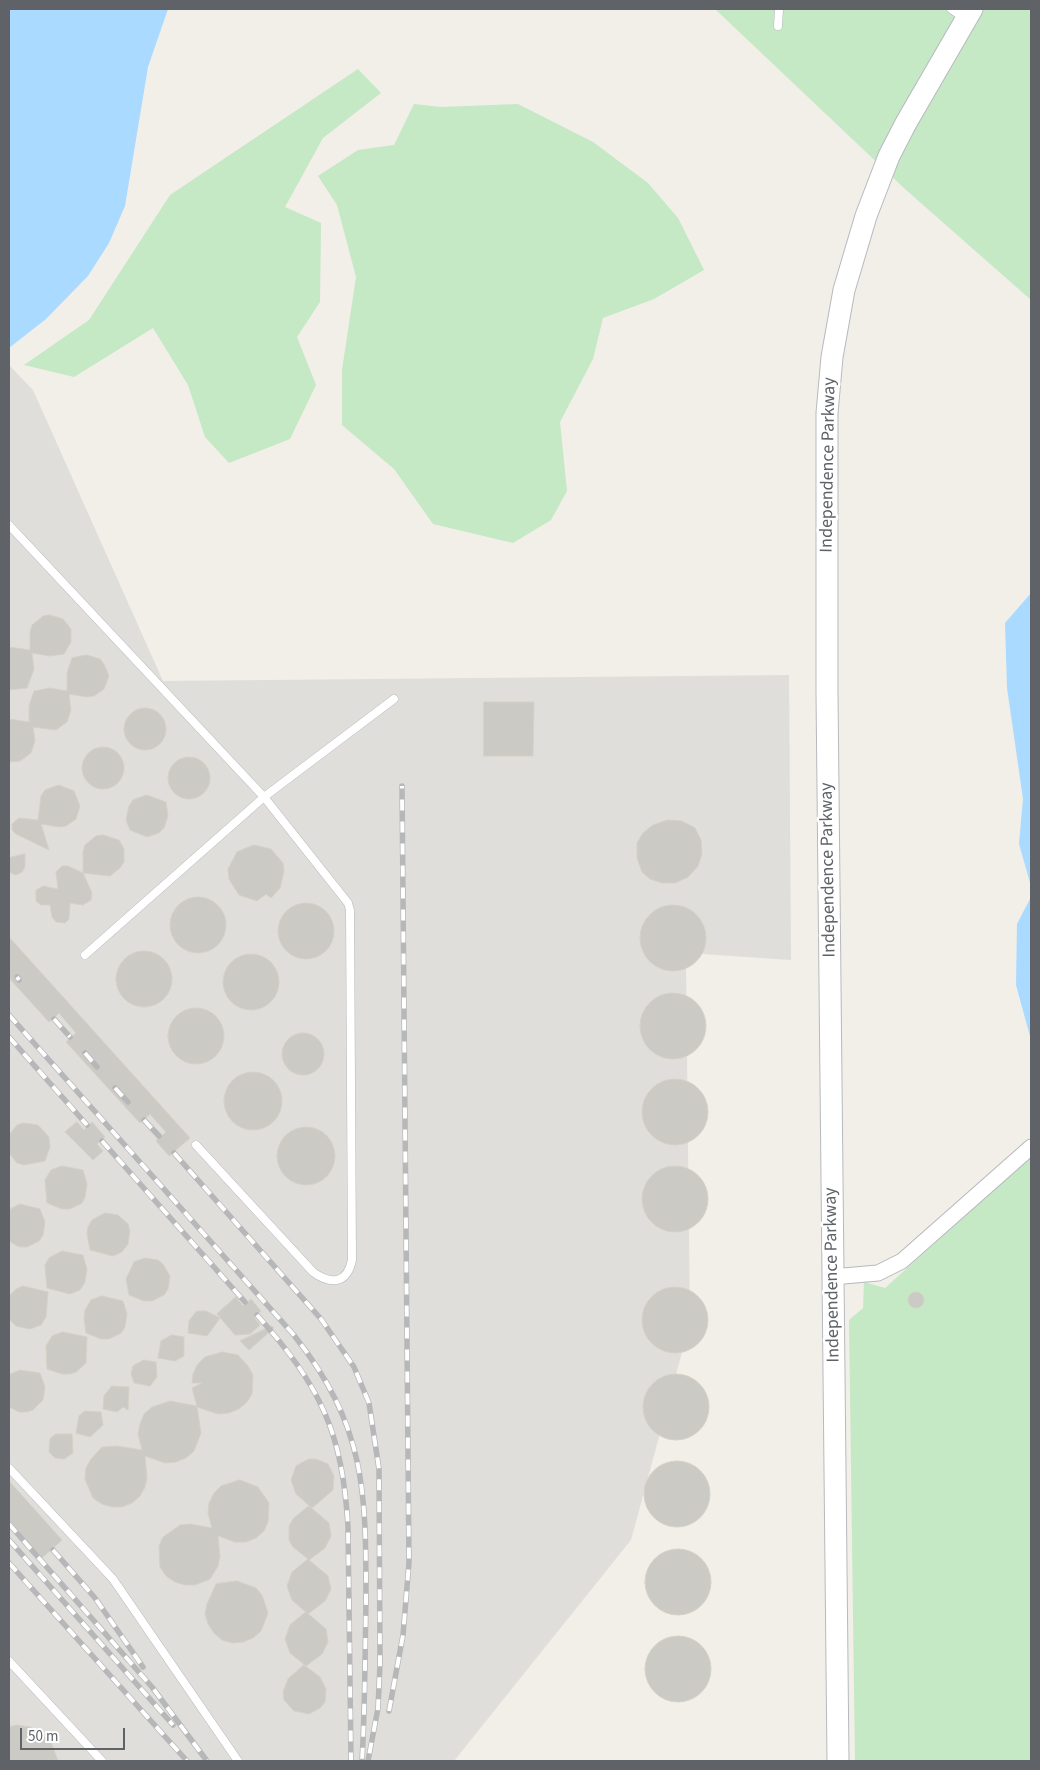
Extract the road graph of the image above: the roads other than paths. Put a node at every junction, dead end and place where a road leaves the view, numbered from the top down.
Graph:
1 (779, 9) edge
2 (963, 12) edge
3 (778, 26) dead end
4 (9, 525) edge
5 (394, 699) dead end
6 (264, 797) junction
7 (85, 955) dead end
8 (196, 1144) dead end
9 (1031, 1147) edge
10 (832, 1277) junction
11 (9, 1468) edge
12 (9, 1661) edge
13 (102, 1761) edge
14 (238, 1761) edge
15 (838, 1761) edge

1 - 3 lane
2 - 10 main road, Independence Parkway
4 - 6 lane
5 - 6 lane
6 - 7 lane
6 - 8 lane
9 - 10 street
10 - 15 main road, Independence Parkway
11 - 14 lane
12 - 13 lane

